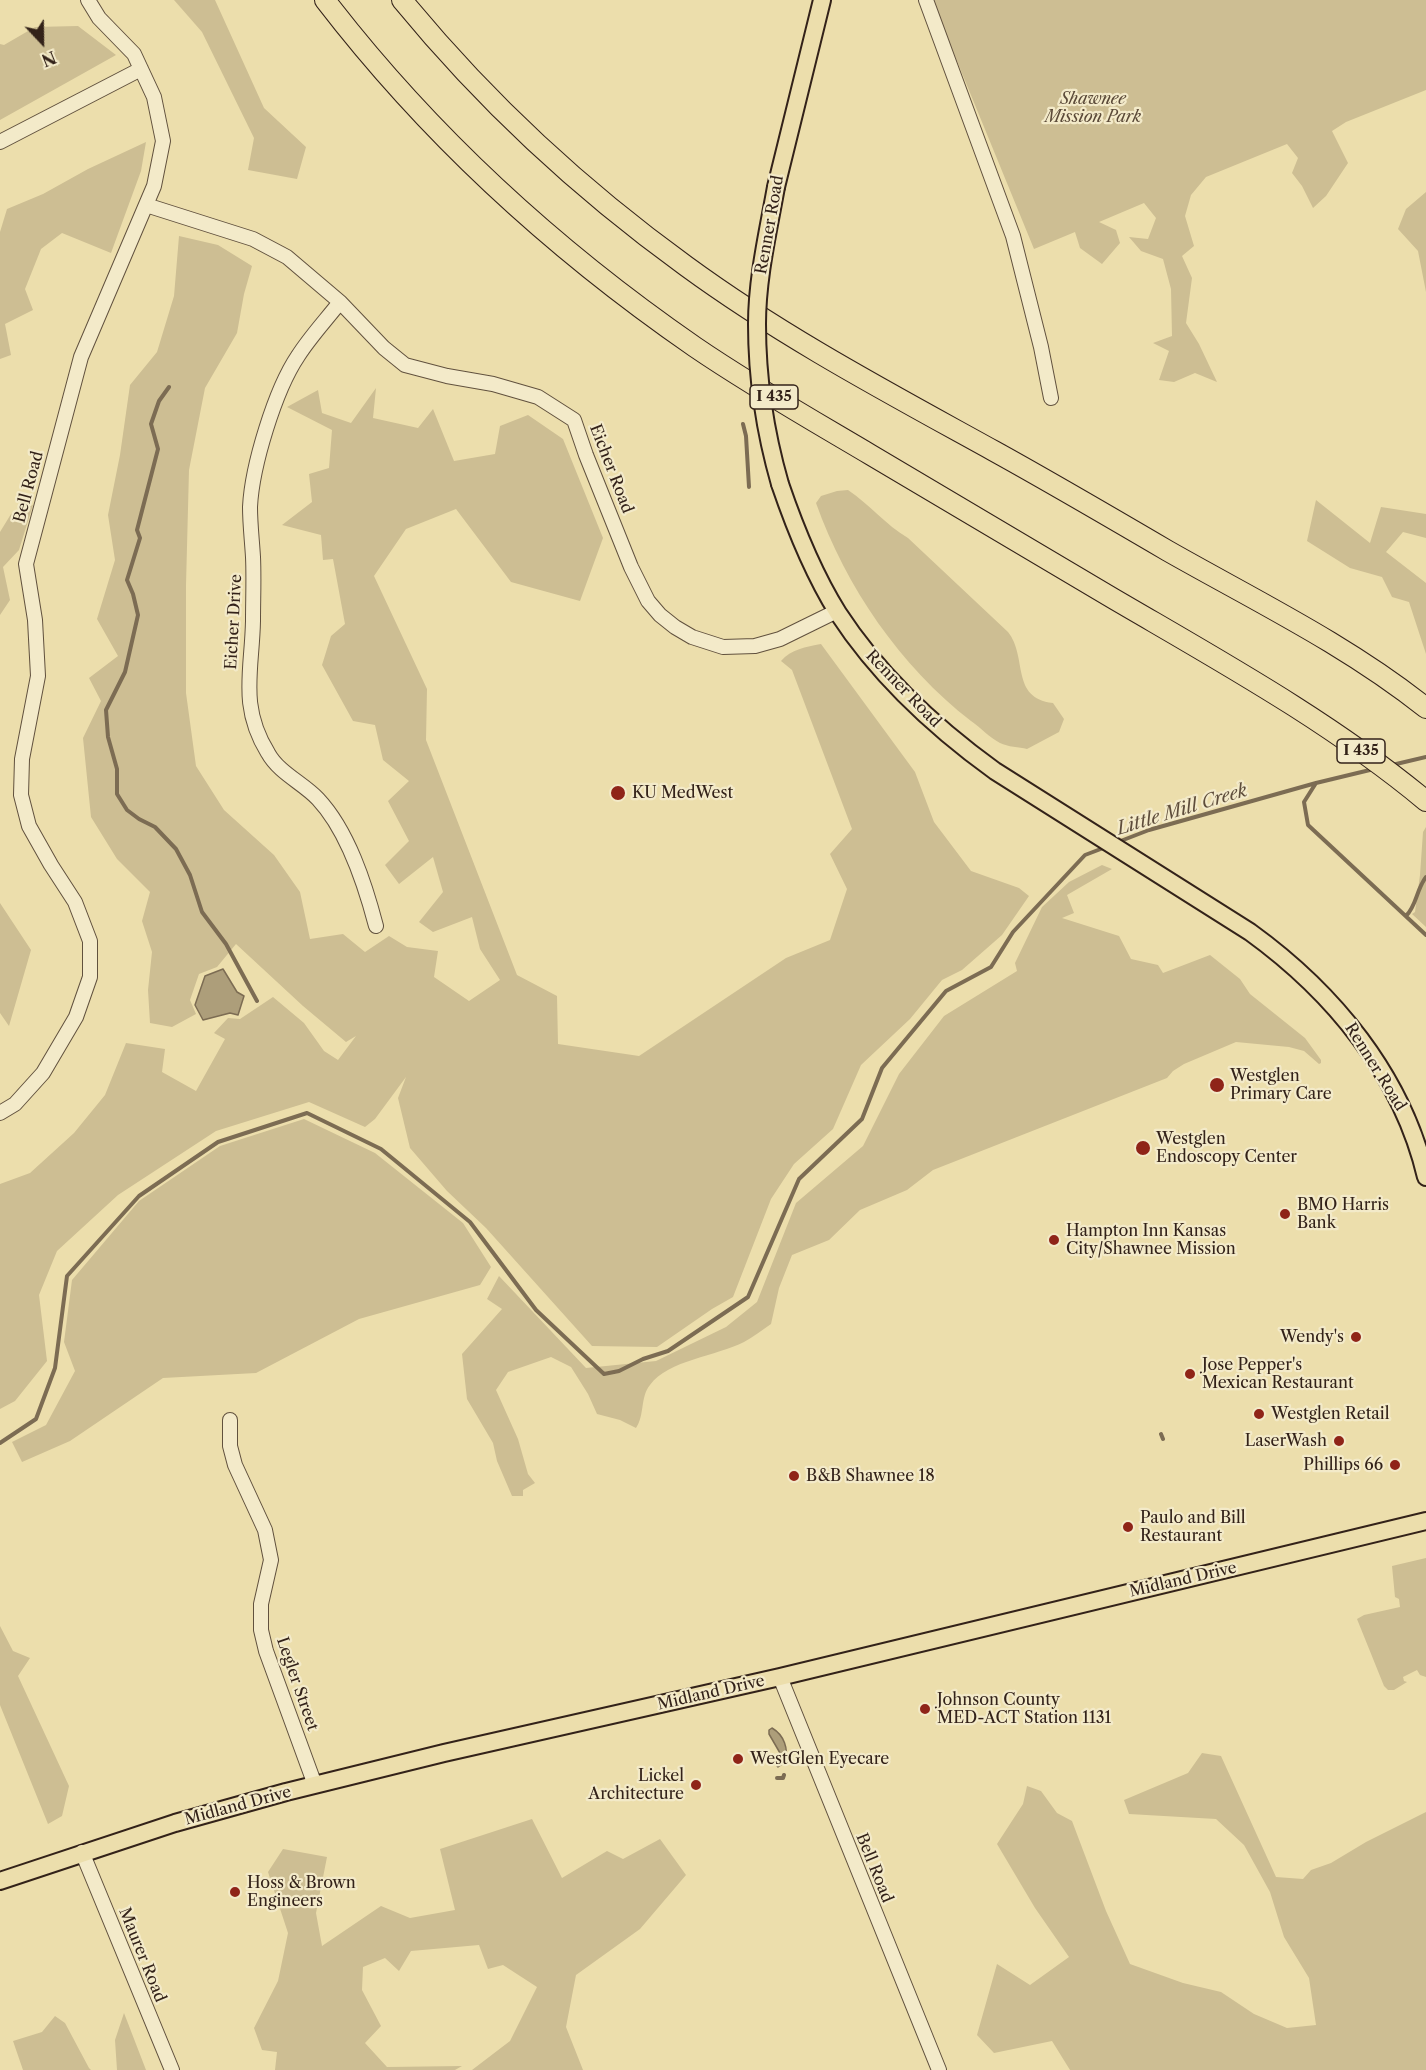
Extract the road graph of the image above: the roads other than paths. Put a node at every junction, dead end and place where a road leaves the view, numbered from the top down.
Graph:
1 (88, 0) edge
2 (325, 0) edge
3 (402, 0) edge
4 (822, 0) edge
5 (926, 0) edge
6 (141, 69) junction
7 (0, 142) edge
8 (146, 205) junction
9 (340, 302) junction
10 (1051, 398) dead end
11 (837, 611) junction
12 (1426, 708) edge
13 (1426, 801) edge
14 (376, 926) dead end
15 (0, 1113) edge
16 (1426, 1177) edge
17 (230, 1420) dead end
18 (1426, 1521) edge
19 (780, 1677) junction
20 (315, 1785) junction
21 (82, 1852) junction
22 (0, 1881) edge
23 (172, 2070) edge
24 (939, 2070) edge

1 - 6 street, Bell Road
2 - 13 highway, I 435
3 - 12 highway
4 - 11 main road, Renner Road, bridge
5 - 10 street
6 - 7 street
6 - 8 street, Bell Road
8 - 9 street, Eicher Road
8 - 15 street, Bell Road
9 - 11 street, Eicher Road
9 - 14 street, Eicher Drive
11 - 16 main road, Renner Road
17 - 20 street, Legler Street
18 - 19 main road, Midland Drive
19 - 20 main road, Midland Drive
19 - 24 street, Bell Road
20 - 21 main road, Midland Drive
21 - 22 main road, Midland Drive
21 - 23 street, Maurer Road

